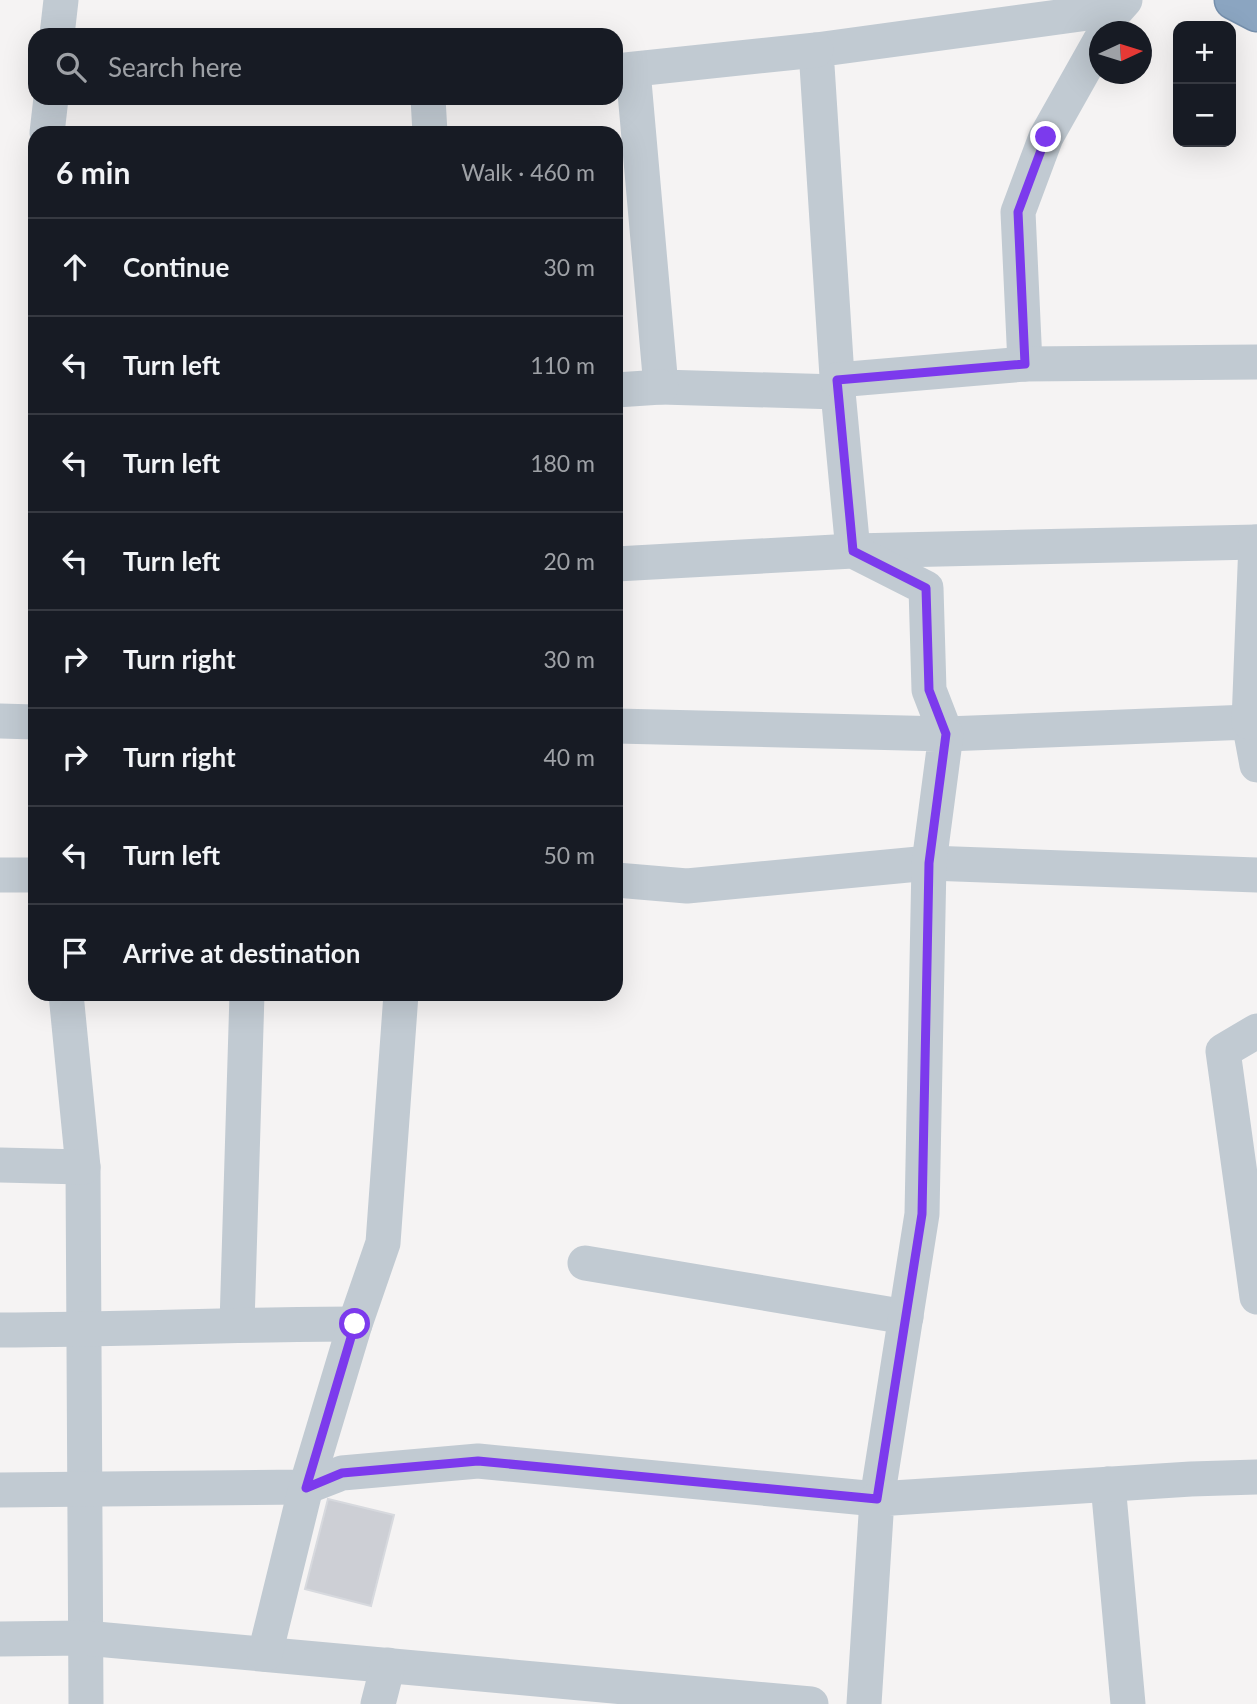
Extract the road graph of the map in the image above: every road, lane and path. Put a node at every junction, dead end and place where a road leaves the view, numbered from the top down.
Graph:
1 (61, 0) edge
2 (1234, 0) edge
3 (1257, 12) edge
4 (1116, 13) edge
5 (58, 28) edge
6 (816, 50) junction
7 (1089, 61) edge
8 (625, 71) edge
9 (50, 105) edge
10 (428, 105) edge
11 (48, 126) edge
12 (430, 126) edge
13 (1257, 362) edge
14 (1025, 364) junction
15 (838, 386) junction
16 (661, 387) junction
17 (623, 390) edge
18 (1257, 542) edge
19 (853, 551) junction
20 (623, 564) edge
21 (0, 721) edge
22 (28, 722) edge
23 (1250, 722) junction
24 (623, 726) edge
25 (946, 734) junction
26 (1257, 765) edge
27 (929, 863) junction
28 (1257, 875) edge
29 (0, 876) edge
30 (28, 876) edge
31 (623, 881) edge
32 (67, 1001) edge
33 (247, 1001) edge
34 (400, 1001) edge
35 (1257, 1031) edge
36 (0, 1165) edge
37 (83, 1167) junction
38 (585, 1263) dead end
39 (1256, 1289) edge
40 (906, 1317) junction
41 (237, 1324) junction
42 (355, 1324) junction
43 (0, 1330) edge
44 (83, 1330) junction
45 (1257, 1478) edge
46 (1108, 1484) junction
47 (306, 1488) junction
48 (0, 1490) edge
49 (85, 1490) junction
50 (877, 1499) junction
51 (85, 1638) junction
52 (0, 1639) edge
53 (265, 1654) junction
54 (388, 1665) junction
55 (86, 1704) edge
56 (378, 1704) edge
57 (811, 1704) edge
58 (864, 1704) edge
59 (1128, 1704) edge

1 - 5 street
2 - 3 highway
4 - 6 street
6 - 8 street
6 - 15 street
7 - 14 street
8 - 16 street
9 - 11 street
10 - 12 street
13 - 14 street
14 - 15 street
15 - 16 street
15 - 19 street
16 - 17 street
18 - 19 street
18 - 23 street
19 - 20 street
19 - 25 street
21 - 22 street
23 - 25 street
23 - 26 street
24 - 25 street
25 - 27 street
27 - 28 street
27 - 31 street
27 - 40 street
29 - 30 street
32 - 37 street
33 - 41 street
34 - 42 street
35 - 39 street
36 - 37 street
37 - 44 street
38 - 40 street
40 - 50 street
41 - 42 street
41 - 44 street
42 - 47 street
43 - 44 street
44 - 49 street
45 - 46 street
46 - 50 street
46 - 59 street
47 - 49 street
47 - 50 street
47 - 53 street
48 - 49 street
49 - 51 street
50 - 58 street
51 - 52 street
51 - 53 street
51 - 55 street
53 - 54 street
54 - 56 street
54 - 57 street

